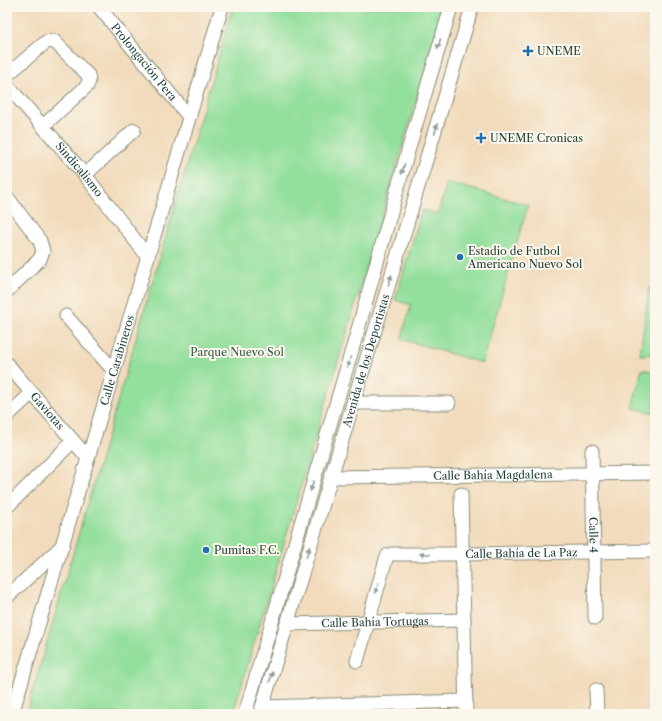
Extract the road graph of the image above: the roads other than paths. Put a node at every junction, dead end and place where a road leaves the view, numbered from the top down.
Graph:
1 (99, 7) edge
2 (222, 7) edge
3 (450, 7) edge
4 (472, 7) edge
5 (7, 74) edge
6 (7, 85) edge
7 (189, 117) junction
8 (43, 126) junction
9 (134, 130) dead end
10 (410, 144) junction
11 (430, 149) junction
12 (85, 175) junction
13 (7, 197) edge
14 (148, 257) junction
15 (7, 291) edge
16 (66, 316) dead end
17 (357, 332) junction
18 (373, 337) junction
19 (7, 364) edge
20 (114, 371) junction
21 (32, 393) junction
22 (353, 403) junction
23 (449, 403) dead end
24 (7, 416) edge
25 (73, 441) junction
26 (592, 451) dead end
27 (88, 457) junction
28 (655, 473) edge
29 (592, 474) junction
30 (331, 477) junction
31 (461, 494) dead end
32 (7, 507) edge
33 (63, 544) junction
34 (655, 551) edge
35 (594, 552) junction
36 (462, 554) junction
37 (7, 597) edge
38 (595, 618) dead end
39 (464, 620) junction
40 (368, 622) junction
41 (287, 624) junction
42 (357, 661) dead end
43 (596, 690) dead end
44 (466, 708) edge
45 (339, 710) edge
46 (261, 711) edge
47 (12, 714) edge
48 (244, 714) edge
49 (597, 714) edge

1 - 7 street, Prolongación Pera
2 - 7 street, Calle Carabineros
3 -> 10 street, Avenida de los Deportistas
11 -> 4 street, Avenida de los Deportistas
5 - 8 street
6 - 8 street, Sindicalismo
7 - 14 street, Calle Carabineros
8 - 12 street, Sindicalismo
9 - 12 street
10 - 11 street
10 -> 17 street, Avenida de los Deportistas
18 -> 11 street, Avenida de los Deportistas
12 - 14 street, Sindicalismo
13 - 15 street
14 - 20 street, Calle Carabineros
16 - 20 street
17 - 18 street
17 -> 48 street, Avenida de los Deportistas
18 - 22 street, Avenida de los Deportistas
19 - 21 street, Gaviotas
20 - 27 street, Calle Carabineros
21 - 24 street
21 - 25 street, Gaviotas
22 - 23 street
22 - 30 street, Avenida de los Deportistas
25 - 27 street, Gaviotas
25 - 32 street
26 - 29 street, Calle 4
27 - 33 street, Calle Carabineros
28 - 29 street, Calle Bahía Magdalena
29 - 30 street, Calle Bahía Magdalena
29 - 35 street, Calle 4
41 -> 30 street, Avenida de los Deportistas
31 - 36 street
33 - 37 street
33 - 47 street, Calle Carabineros
34 - 35 street, Calle Bahía de La Paz
35 - 36 street, Calle Bahía de La Paz
35 - 38 street, Calle 4
36 - 39 street
36 -> 40 street, Calle Bahía de La Paz
39 - 40 street, Calle Bahía Tortugas
39 - 44 street
40 - 41 street, Calle Bahía Tortugas
40 - 42 street
46 -> 41 street, Avenida de los Deportistas
43 - 49 street
44 - 45 street
45 - 46 street

